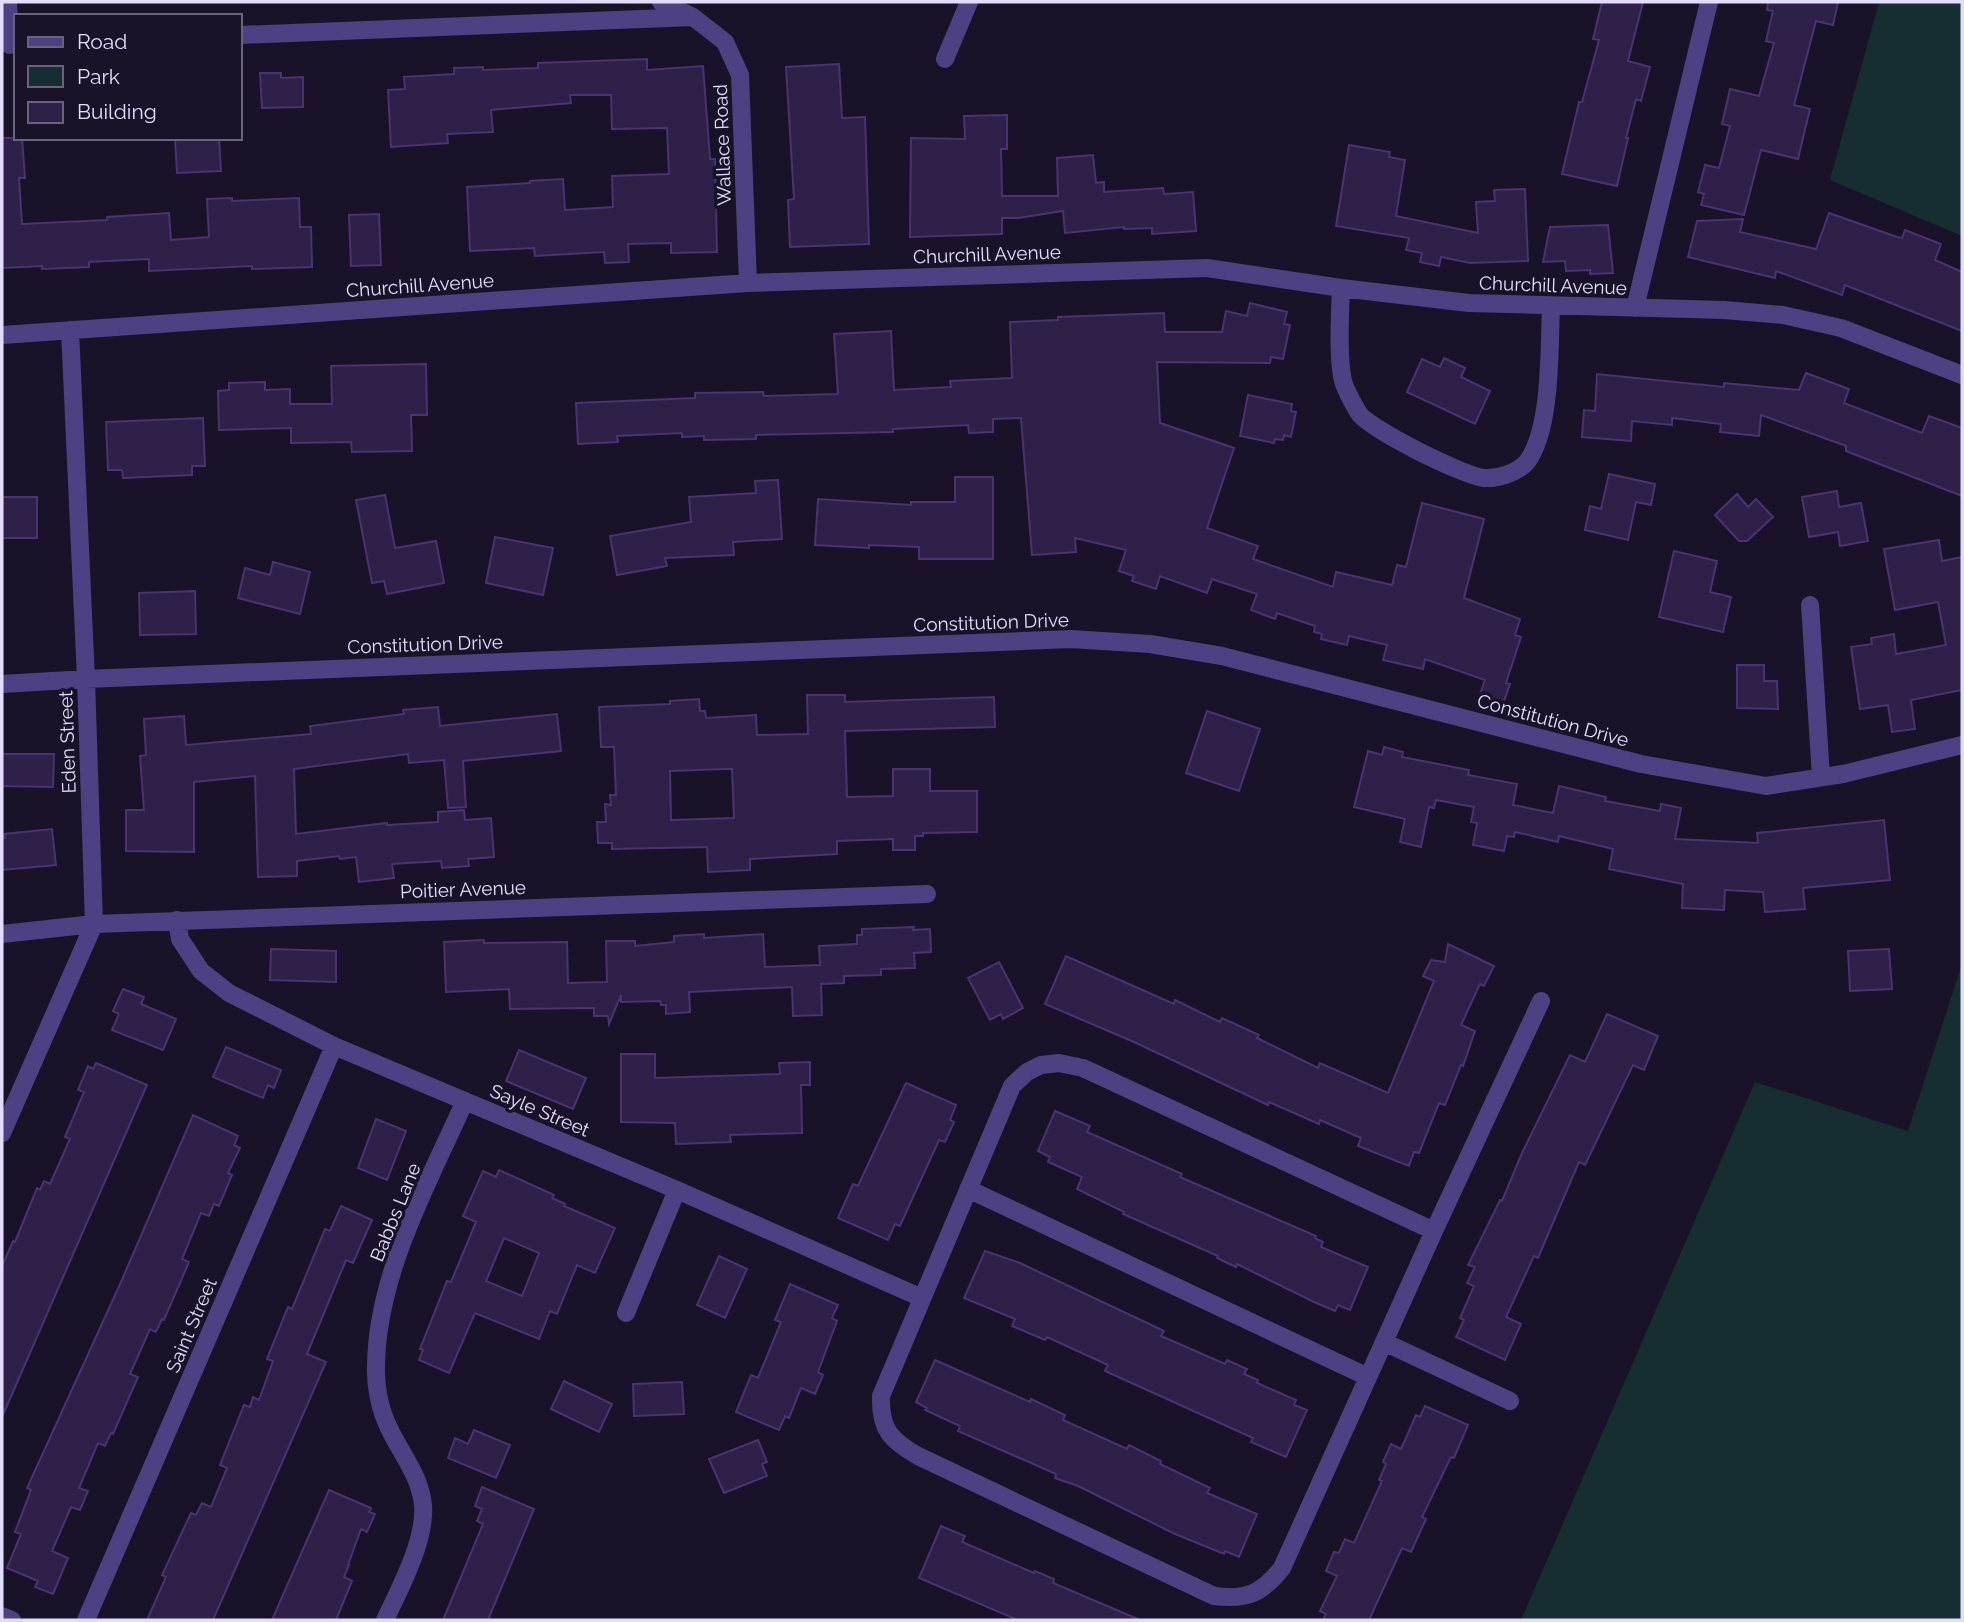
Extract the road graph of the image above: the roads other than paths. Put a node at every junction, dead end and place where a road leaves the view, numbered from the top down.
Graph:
1 (8, 2) edge
2 (661, 2) edge
3 (969, 2) edge
4 (1709, 2) edge
5 (693, 17) junction
6 (242, 35) edge
7 (9, 45) edge
8 (945, 59) dead end
9 (748, 283) junction
10 (1341, 288) junction
11 (1551, 306) junction
12 (1635, 308) junction
13 (71, 330) junction
14 (2, 335) edge
15 (1962, 375) edge
16 (1810, 605) dead end
17 (86, 679) junction
18 (2, 684) edge
19 (1962, 745) edge
20 (1821, 777) junction
21 (927, 894) dead end
22 (177, 920) junction
23 (94, 924) junction
24 (2, 934) edge
25 (1541, 1001) dead end
26 (334, 1046) junction
27 (464, 1101) junction
28 (2, 1133) edge
29 (968, 1189) junction
30 (677, 1190) junction
31 (1434, 1231) junction
32 (922, 1298) junction
33 (626, 1313) dead end
34 (1384, 1342) junction
35 (1368, 1377) junction
36 (1510, 1401) dead end
37 (2, 1616) edge
38 (12, 1620) edge
39 (86, 1620) edge
40 (385, 1620) edge

1 - 7 street
2 - 5 street, Wallace Road
3 - 8 street
4 - 12 street
5 - 6 street
5 - 9 street, Wallace Road
9 - 10 street, Churchill Avenue
9 - 13 street, Churchill Avenue
10 - 11 street, Churchill Avenue
10 - 11 street
11 - 12 street, Churchill Avenue
12 - 15 street, Churchill Avenue
13 - 14 street, Churchill Avenue
13 - 17 street, Eden Street
16 - 20 street
17 - 18 street, Constitution Drive
17 - 20 street, Constitution Drive
17 - 23 street, Eden Street
19 - 20 street, Constitution Drive
21 - 22 street, Poitier Avenue
22 - 23 street, Poitier Avenue
22 - 26 street, Sayle Street
23 - 24 street, Poitier Avenue
23 - 28 street, Eden Street
25 - 31 street
26 - 27 street, Sayle Street
26 - 39 street, Saint Street
27 - 30 street, Sayle Street
27 - 40 street, Babbs Lane
29 - 31 street
29 - 32 street
29 - 35 street
30 - 32 street, Sayle Street
30 - 33 street
31 - 34 street
32 - 35 street
34 - 35 street
34 - 36 street
37 - 38 street

